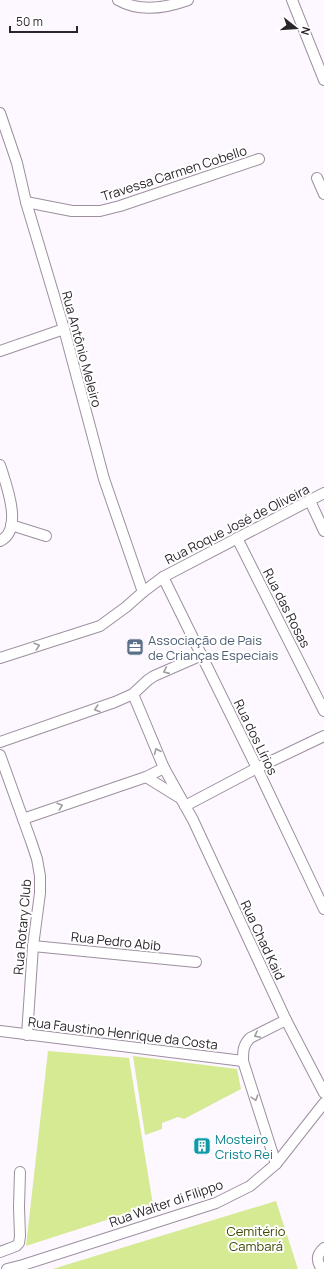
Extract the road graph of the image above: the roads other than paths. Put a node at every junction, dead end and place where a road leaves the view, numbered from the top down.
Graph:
1 (118, 0) edge
2 (188, 0) edge
3 (292, 0) edge
4 (324, 80) edge
5 (0, 113) edge
6 (259, 159) dead end
7 (317, 178) dead end
8 (324, 194) edge
9 (26, 202) junction
10 (64, 329) junction
11 (0, 351) edge
12 (0, 465) edge
13 (324, 493) edge
14 (310, 501) junction
15 (11, 525) junction
16 (324, 531) edge
17 (46, 536) dead end
18 (237, 538) junction
19 (0, 541) edge
20 (163, 577) junction
21 (143, 592) junction
22 (202, 655) junction
23 (0, 658) edge
24 (133, 694) junction
25 (324, 711) edge
26 (324, 736) edge
27 (0, 742) edge
28 (0, 755) edge
29 (164, 768) junction
30 (257, 768) junction
31 (146, 777) junction
32 (183, 802) junction
33 (23, 819) junction
34 (324, 909) edge
35 (33, 946) junction
36 (196, 962) dead end
37 (286, 1020) junction
38 (0, 1031) edge
39 (27, 1035) junction
40 (242, 1061) junction
41 (324, 1093) edge
42 (324, 1103) edge
43 (276, 1164) junction
44 (20, 1172) dead end
45 (324, 1248) edge
46 (0, 1252) edge
47 (7, 1269) edge
48 (322, 1269) edge

1 - 2 street
3 - 4 street
5 - 9 street, Rua Antônio Meleiro
6 - 9 street, Travessa Carmen Cobello
7 - 8 street
9 - 10 street, Rua Antônio Meleiro
10 - 11 street
10 - 21 street, Rua Antônio Meleiro
12 - 15 street
13 - 14 street, Rua Roque José de Oliveira
14 - 16 street
14 - 18 street, Rua Roque José de Oliveira
15 - 17 street
15 - 19 street
18 - 20 street, Rua Roque José de Oliveira
18 - 25 street, Rua das Rosas
20 - 21 street, Rua Roque José de Oliveira
20 - 22 street, Rua dos Lírios
23 -> 21 street, Rua Roque José de Oliveira
22 -> 24 street
22 - 30 street, Rua dos Lírios
24 -> 27 street
29 -> 24 street, Rua Chad Kaid
26 - 30 street
28 - 33 street, Rua Rotary Club
29 - 31 street
29 - 32 street, Rua Chad Kaid
30 - 32 street
30 - 34 street, Rua dos Lírios
31 - 32 street
33 -> 31 street
32 - 37 street, Rua Chad Kaid
33 - 35 street, Rua Rotary Club
35 - 36 street, Rua Pedro Abib
35 - 39 street, Rua Rotary Club
37 -> 40 street
37 - 41 street, Rua Chad Kaid
38 - 39 street, Rua Faustino Henrique da Costa
39 - 40 street, Rua Faustino Henrique da Costa
40 -> 43 street
42 - 43 street, Rua Walter di Filippo
43 - 47 street, Rua Walter di Filippo
44 - 46 street
45 - 48 street

